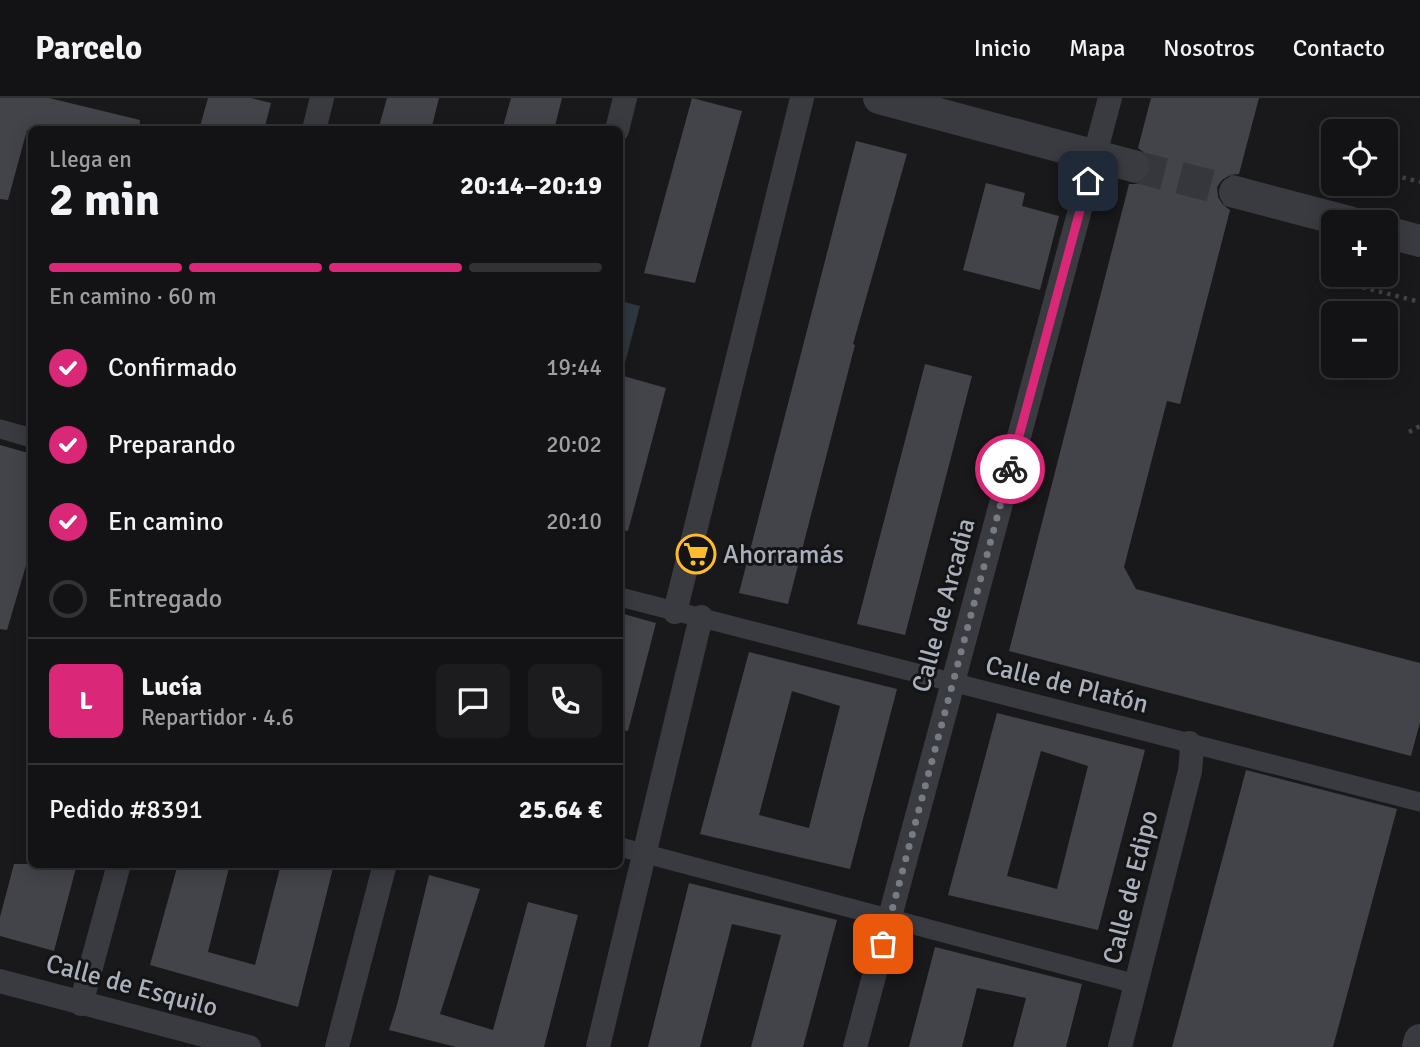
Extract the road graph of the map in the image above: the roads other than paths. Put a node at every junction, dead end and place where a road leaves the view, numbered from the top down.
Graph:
1 (322, 98) edge
2 (625, 98) edge
3 (802, 98) edge
4 (879, 98) edge
5 (1110, 98) edge
6 (315, 126) edge
7 (618, 126) edge
8 (1095, 154) junction
9 (1133, 166) tunnel mouth
10 (1235, 192) tunnel mouth
11 (1321, 215) edge
12 (1398, 235) edge
13 (1420, 241) edge
14 (0, 429) edge
15 (28, 437) edge
16 (623, 598) edge
17 (675, 612) junction
18 (701, 617) junction
19 (953, 683) junction
20 (1189, 743) junction
21 (1420, 802) edge
22 (623, 848) edge
23 (647, 854) junction
24 (118, 868) edge
25 (384, 868) edge
26 (890, 919) junction
27 (0, 981) edge
28 (1136, 984) junction
29 (81, 1004) junction
30 (1420, 1040) edge
31 (249, 1047) edge
32 (337, 1047) edge
33 (598, 1047) edge
34 (855, 1047) edge
35 (1119, 1047) edge
36 (1418, 1047) edge

1 - 6 street
2 - 7 street
3 - 17 street
4 - 8 street
5 - 8 street, Calle de Arcadia
8 - 9 street
8 - 19 street, Calle de Arcadia
10 - 11 street
12 - 13 street
14 - 15 street
16 - 17 street, Calle de Platón
17 - 18 street, Calle de Platón
18 - 19 street, Calle de Platón
18 - 23 street
19 - 20 street, Calle de Platón
19 - 26 street, Calle de Arcadia
20 - 21 street, Calle de Platón
20 - 28 street, Calle de Edipo
22 - 23 street
23 - 26 street
23 - 33 street
24 - 29 street
25 - 32 street
26 - 28 street
26 - 34 street, Calle de Arcadia
27 - 29 street, Calle de Esquilo
28 - 35 street, Calle de Edipo
29 - 31 street, Calle de Esquilo
30 - 36 street

